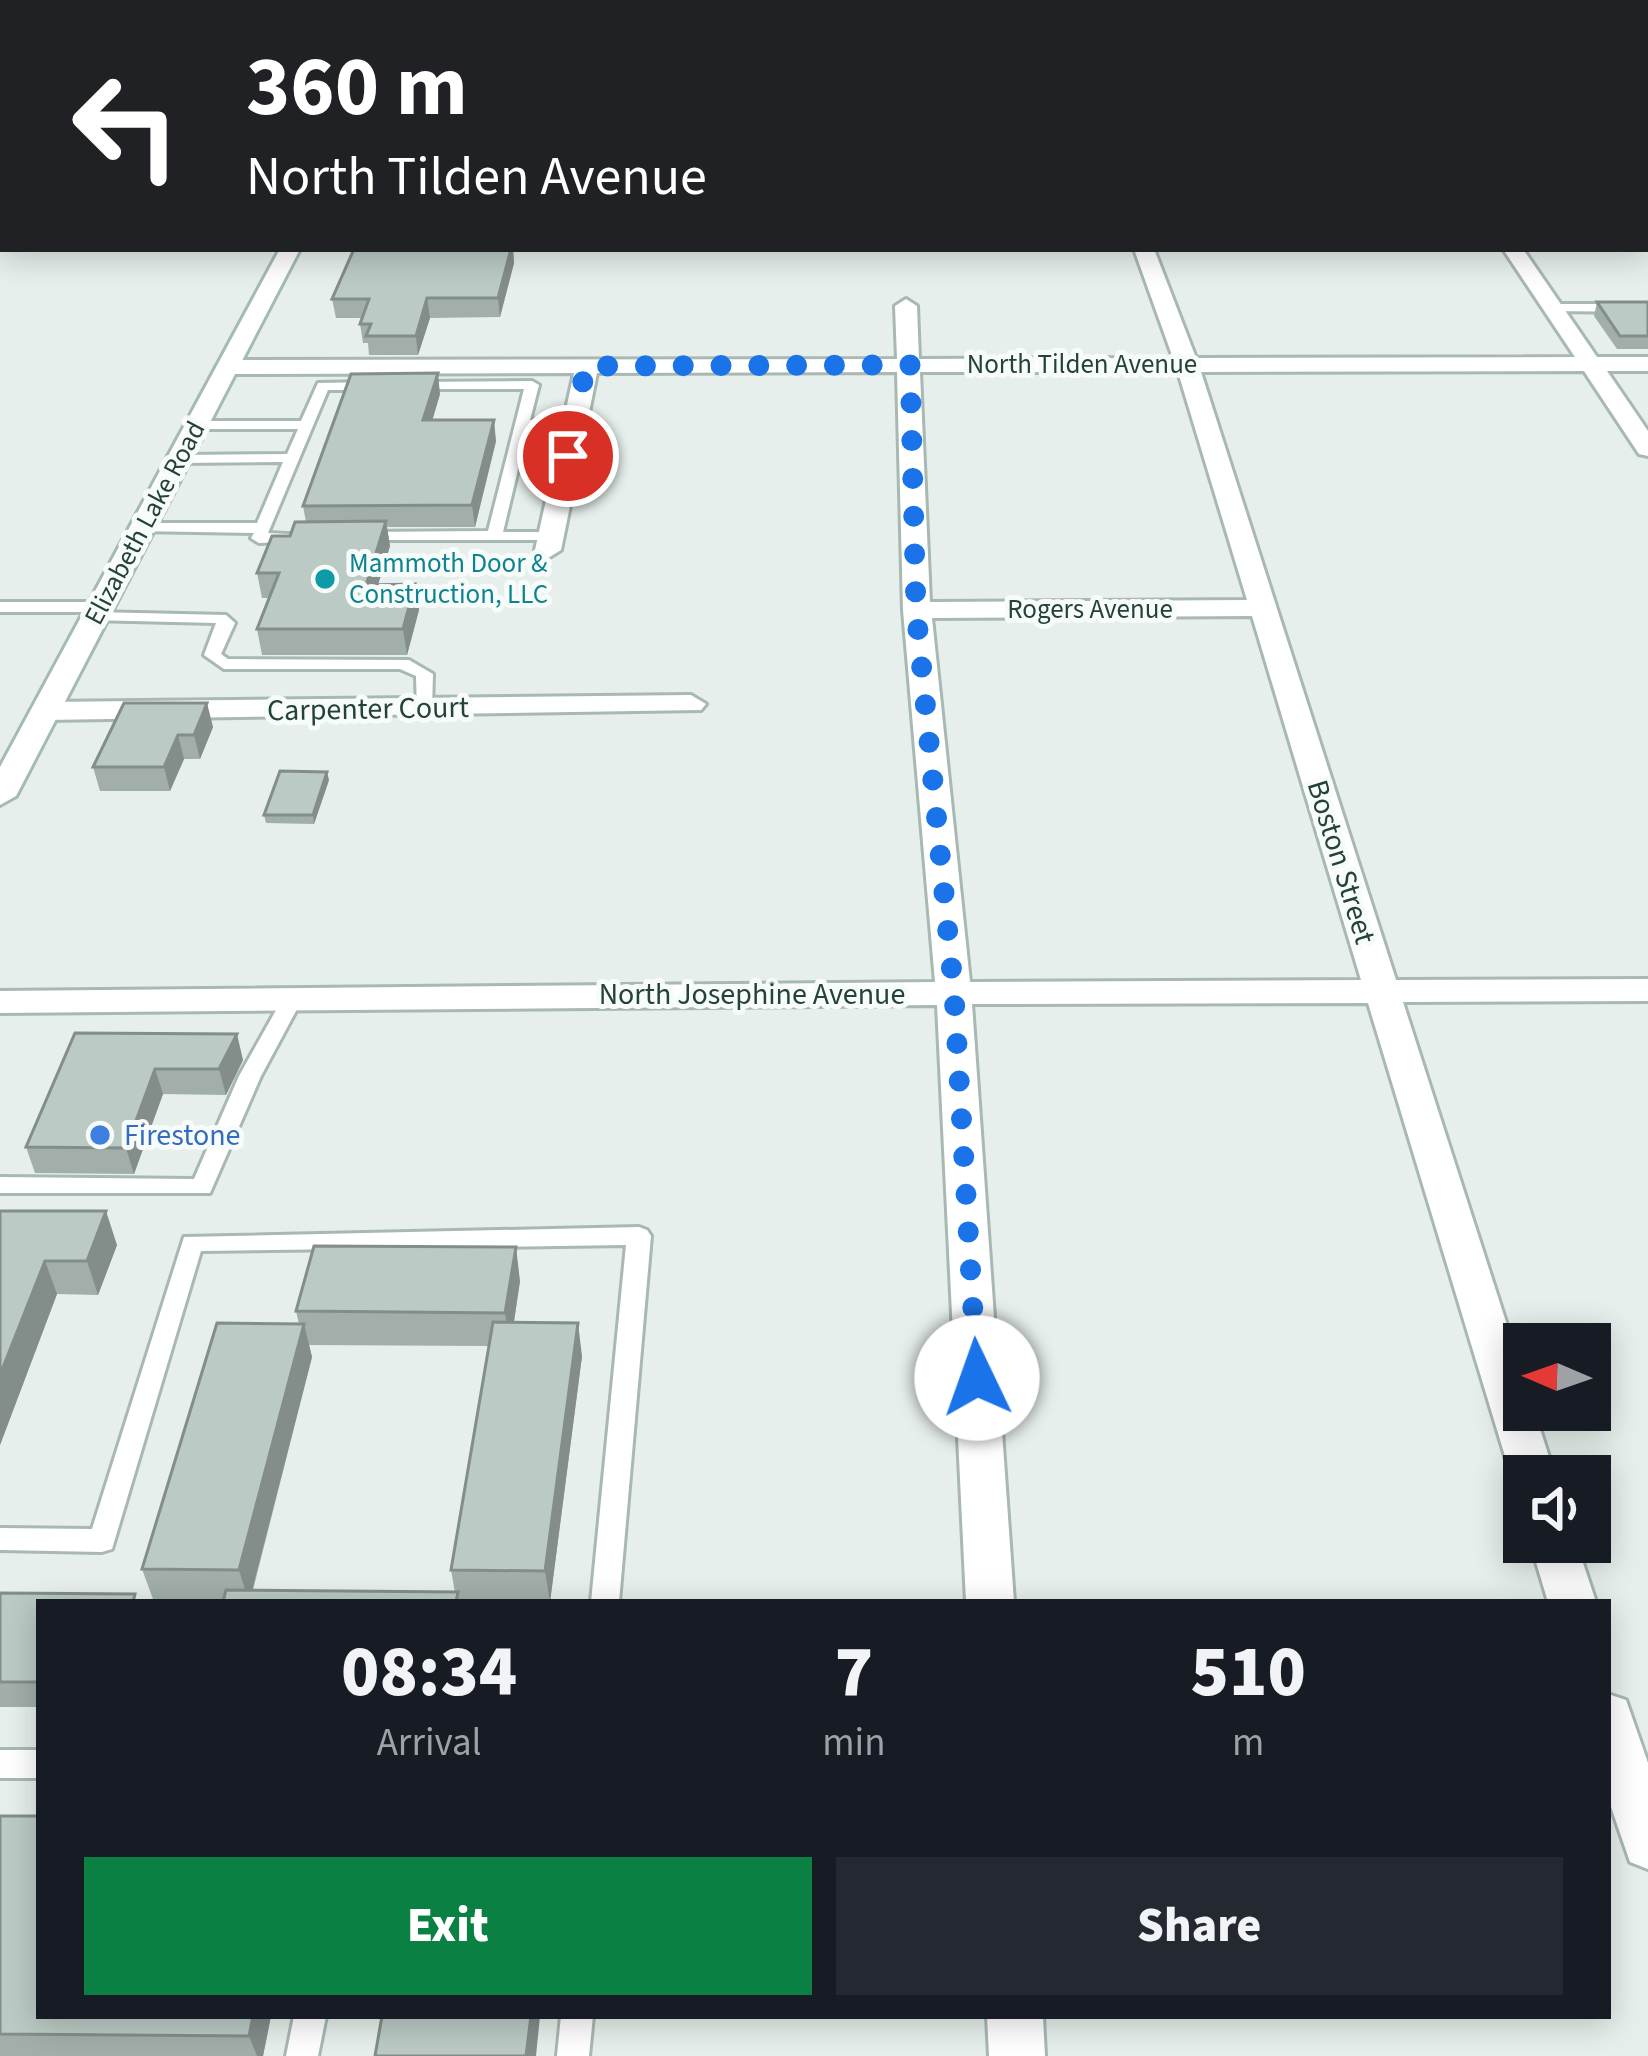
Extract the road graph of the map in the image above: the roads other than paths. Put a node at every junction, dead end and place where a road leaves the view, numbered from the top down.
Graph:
1 (288, 252) edge
2 (1145, 252) edge
3 (1515, 252) edge
4 (906, 306) dead end
5 (1552, 308) junction
6 (1648, 308) edge
7 (1187, 364) junction
8 (1591, 364) junction
9 (1648, 364) edge
10 (910, 365) junction
11 (586, 366) junction
12 (227, 367) junction
13 (458, 375) junction
14 (574, 423) junction
15 (523, 424) junction
16 (196, 425) junction
17 (307, 425) junction
18 (1648, 449) edge
19 (568, 456) junction
20 (515, 457) junction
21 (293, 458) junction
22 (178, 459) junction
23 (263, 527) junction
24 (142, 528) junction
25 (494, 536) junction
26 (329, 537) edge
27 (353, 537) edge
28 (550, 543) joint
29 (0, 607) edge
30 (1263, 608) junction
31 (916, 610) junction
32 (97, 612) junction
33 (691, 704) dead end
34 (423, 709) junction
35 (45, 711) junction
36 (0, 796) edge
37 (1381, 990) junction
38 (1648, 990) edge
39 (954, 994) junction
40 (294, 996) junction
41 (0, 1002) edge
42 (0, 1185) edge
43 (1526, 1455) edge
44 (0, 1539) edge
45 (1560, 1563) edge
46 (605, 1599) edge
47 (990, 1599) edge
48 (1571, 1599) edge
49 (1611, 1726) edge
50 (0, 1764) edge
51 (36, 1764) edge
52 (1648, 1844) edge
53 (309, 2019) edge
54 (577, 2019) edge
55 (1015, 2019) edge
56 (302, 2056) edge
57 (572, 2056) edge
58 (1017, 2056) edge

1 - 12 street, Elizabeth Lake Road
2 - 7 street, Boston Street
3 - 5 street
4 - 10 street
5 - 6 lane
5 - 8 street
7 - 8 street, North Tilden Avenue
7 - 10 street, North Tilden Avenue
7 - 30 street, Boston Street
8 - 9 street, North Tilden Avenue
8 - 18 street
10 - 11 street, North Tilden Avenue
10 - 31 street
11 - 13 street, North Tilden Avenue
11 - 14 street
12 - 13 street, North Tilden Avenue
12 - 16 street, Elizabeth Lake Road
13 - 15 lane
13 - 17 lane
14 - 15 lane
14 - 19 street
15 - 20 lane
16 - 17 lane
16 - 22 street, Elizabeth Lake Road
17 - 21 lane
19 - 20 lane
19 - 28 street
20 - 25 lane
21 - 22 lane
21 - 23 lane
22 - 24 street, Elizabeth Lake Road
23 - 24 lane
23 - 26 lane
24 - 32 street, Elizabeth Lake Road
25 - 27 lane
25 - 28 lane
29 - 32 lane
30 - 31 street, Rogers Avenue
30 - 37 street, Boston Street
31 - 39 street
32 - 34 lane
32 - 35 street, Elizabeth Lake Road
33 - 34 street, Carpenter Court
34 - 35 street, Carpenter Court
35 - 36 street, Elizabeth Lake Road
37 - 38 street, North Josephine Avenue
37 - 39 street, North Josephine Avenue
37 - 43 street, Boston Street
39 - 40 street, North Josephine Avenue
39 - 47 street
40 - 41 street, North Josephine Avenue
40 - 42 lane
44 - 46 lane
45 - 48 street
49 - 52 street
50 - 51 lane
53 - 56 lane
54 - 57 lane
55 - 58 street

